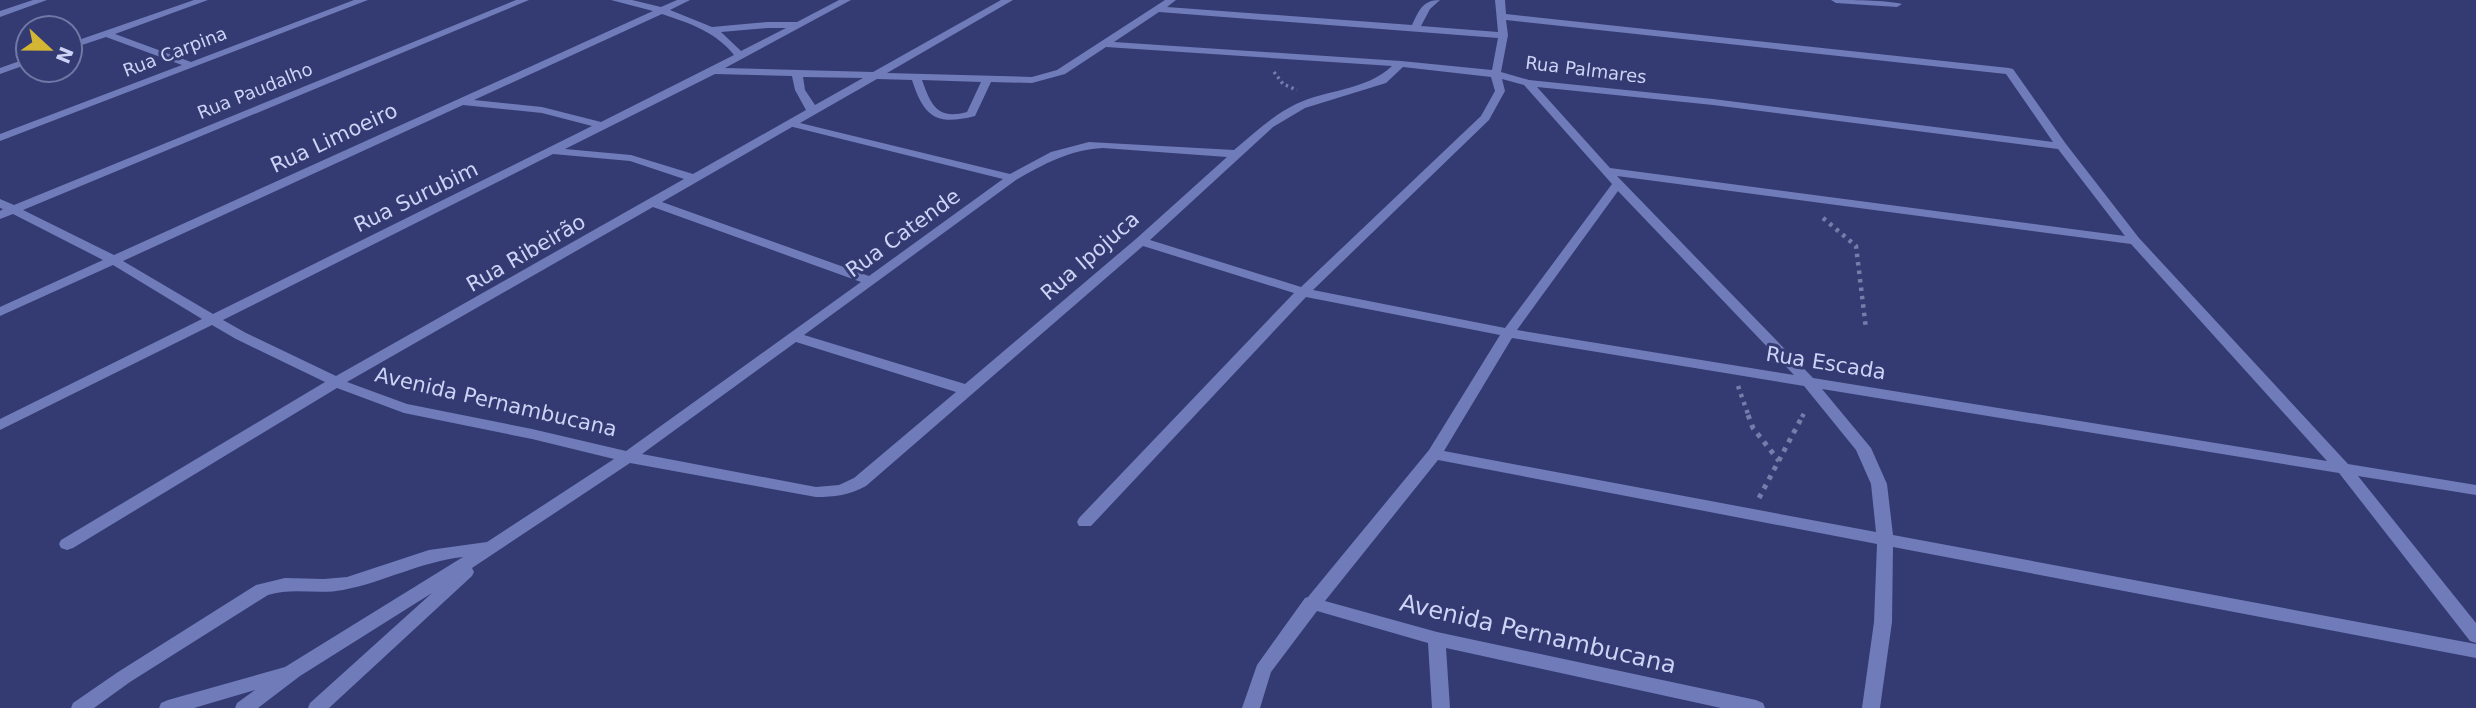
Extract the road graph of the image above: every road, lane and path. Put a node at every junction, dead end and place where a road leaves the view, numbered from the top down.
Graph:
1 (41, 0) edge
2 (203, 0) edge
3 (363, 0) edge
4 (616, 0) edge
5 (685, 0) edge
6 (846, 0) edge
7 (1008, 0) edge
8 (1171, 0) edge
9 (1435, 0) edge
10 (1500, 0) edge
11 (1836, 0) edge
12 (515, 1) edge
13 (1897, 4) dead end
14 (1158, 9) junction
15 (661, 12) junction
16 (0, 13) edge
17 (1500, 16) junction
18 (800, 25) junction
19 (1415, 29) junction
20 (712, 30) junction
21 (107, 34) junction
22 (1503, 35) junction
23 (84, 41) edge
24 (1104, 44) junction
25 (1268, 55) junction
26 (740, 56) junction
27 (1401, 64) junction
28 (191, 65) junction
29 (712, 71) junction
30 (797, 73) junction
31 (1496, 75) junction
32 (878, 76) junction
33 (916, 77) junction
34 (987, 80) junction
35 (1528, 83) junction
36 (1316, 100) junction
37 (458, 102) junction
38 (813, 112) junction
39 (793, 124) junction
40 (601, 125) junction
41 (0, 138) edge
42 (2062, 146) junction
43 (553, 150) junction
44 (1237, 154) junction
45 (1606, 171) junction
46 (1012, 178) junction
47 (696, 179) junction
48 (1618, 183) junction
49 (1798, 197) junction
50 (654, 203) junction
51 (4, 209) edge
52 (1141, 241) junction
53 (2135, 241) junction
54 (113, 260) junction
55 (869, 280) junction
56 (1303, 292) junction
57 (0, 312) edge
58 (212, 320) junction
59 (1866, 329) dead end
60 (1508, 334) junction
61 (795, 337) junction
62 (1734, 370) junction
63 (336, 383) junction
64 (1813, 386) junction
65 (967, 390) junction
66 (0, 425) edge
67 (1434, 454) junction
68 (628, 457) junction
69 (1779, 461) junction
70 (2343, 468) junction
71 (2476, 490) edge
72 (816, 492) joint
73 (1750, 515) junction
74 (1084, 522) dead end
75 (1885, 541) junction
76 (67, 544) dead end
77 (492, 547) junction
78 (1311, 603) junction
79 (2476, 636) edge
80 (1437, 639) junction
81 (2476, 651) edge
82 (295, 671) junction
83 (79, 708) edge
84 (168, 708) edge
85 (244, 708) edge
86 (317, 708) edge
87 (1251, 708) edge
88 (1441, 708) edge
89 (1756, 708) edge
90 (1871, 708) edge

1 - 16 street
2 - 21 street
3 - 28 street, Rua Carpina
4 - 15 street
5 - 15 street, Rua Limoeiro
6 - 18 street, Rua Surubim
7 - 32 street, Rua Ribeirão
8 - 14 street
9 - 19 street
10 - 17 street
11 - 13 street
12 - 51 street, Rua Paudalho
14 - 19 street
14 - 24 street
15 - 20 street
15 - 37 street, Rua Limoeiro
17 - 22 street
17 - 42 street
18 - 20 street
18 - 26 street, Rua Surubim
19 - 22 street
20 - 26 street
21 - 23 street
21 - 28 street
22 - 31 street
24 - 25 street, Rua Palmares
24 - 34 street
25 - 27 street, Rua Palmares
25 - 36 path
26 - 29 street, Rua Surubim
27 - 31 street, Rua Palmares
27 - 36 street, Rua Ipojuca
28 - 41 street, Rua Carpina
29 - 30 street
29 - 40 street, Rua Surubim
30 - 32 street
30 - 38 street
31 - 35 street, Rua Palmares
31 - 56 street
32 - 33 street
32 - 38 street, Rua Ribeirão
33 - 34 street
33 - 34 street
35 - 42 street, Rua Palmares
35 - 45 street
36 - 44 street, Rua Ipojuca
37 - 40 street
37 - 54 street, Rua Limoeiro
38 - 39 street, Rua Ribeirão
39 - 46 street
39 - 47 street, Rua Ribeirão
40 - 43 street, Rua Surubim
42 - 53 street
43 - 47 street
43 - 58 street, Rua Surubim
44 - 46 street, Rua Catende
44 - 52 street, Rua Ipojuca
45 - 48 street
45 - 49 street
46 - 55 street, Rua Catende
47 - 50 street, Rua Ribeirão
48 - 60 street
48 - 64 street
49 - 53 street
49 - 59 path
50 - 55 street
50 - 63 street, Rua Ribeirão
51 - 54 street, Avenida Pernambucana
52 - 56 street, Rua Escada
52 - 65 street, Rua Ipojuca
53 - 70 street
54 - 57 street, Rua Limoeiro
54 - 58 street, Avenida Pernambucana
55 - 61 street, Rua Catende
56 - 60 street, Rua Escada
56 - 74 street
58 - 63 street, Avenida Pernambucana
58 - 66 street, Rua Surubim
60 - 62 street, Rua Escada
60 - 67 street
61 - 65 street
61 - 68 street, Rua Catende
62 - 64 street, Rua Escada
62 - 69 path
63 - 68 street, Avenida Pernambucana
63 - 76 street, Rua Ribeirão
64 - 69 path
64 - 70 street, Rua Escada
64 - 75 street
65 - 72 street, Rua Ipojuca
67 - 73 street
67 - 78 street
68 - 72 street, Avenida Pernambucana
68 - 77 street, Rua Catende
69 - 73 path
70 - 71 street, Rua Escada
70 - 79 street
73 - 75 street
75 - 81 street
75 - 90 street
77 - 82 street
77 - 83 street
77 - 86 street
78 - 80 street, Avenida Pernambucana
78 - 87 street
80 - 88 street
80 - 89 street, Avenida Pernambucana
82 - 84 street
82 - 85 street

